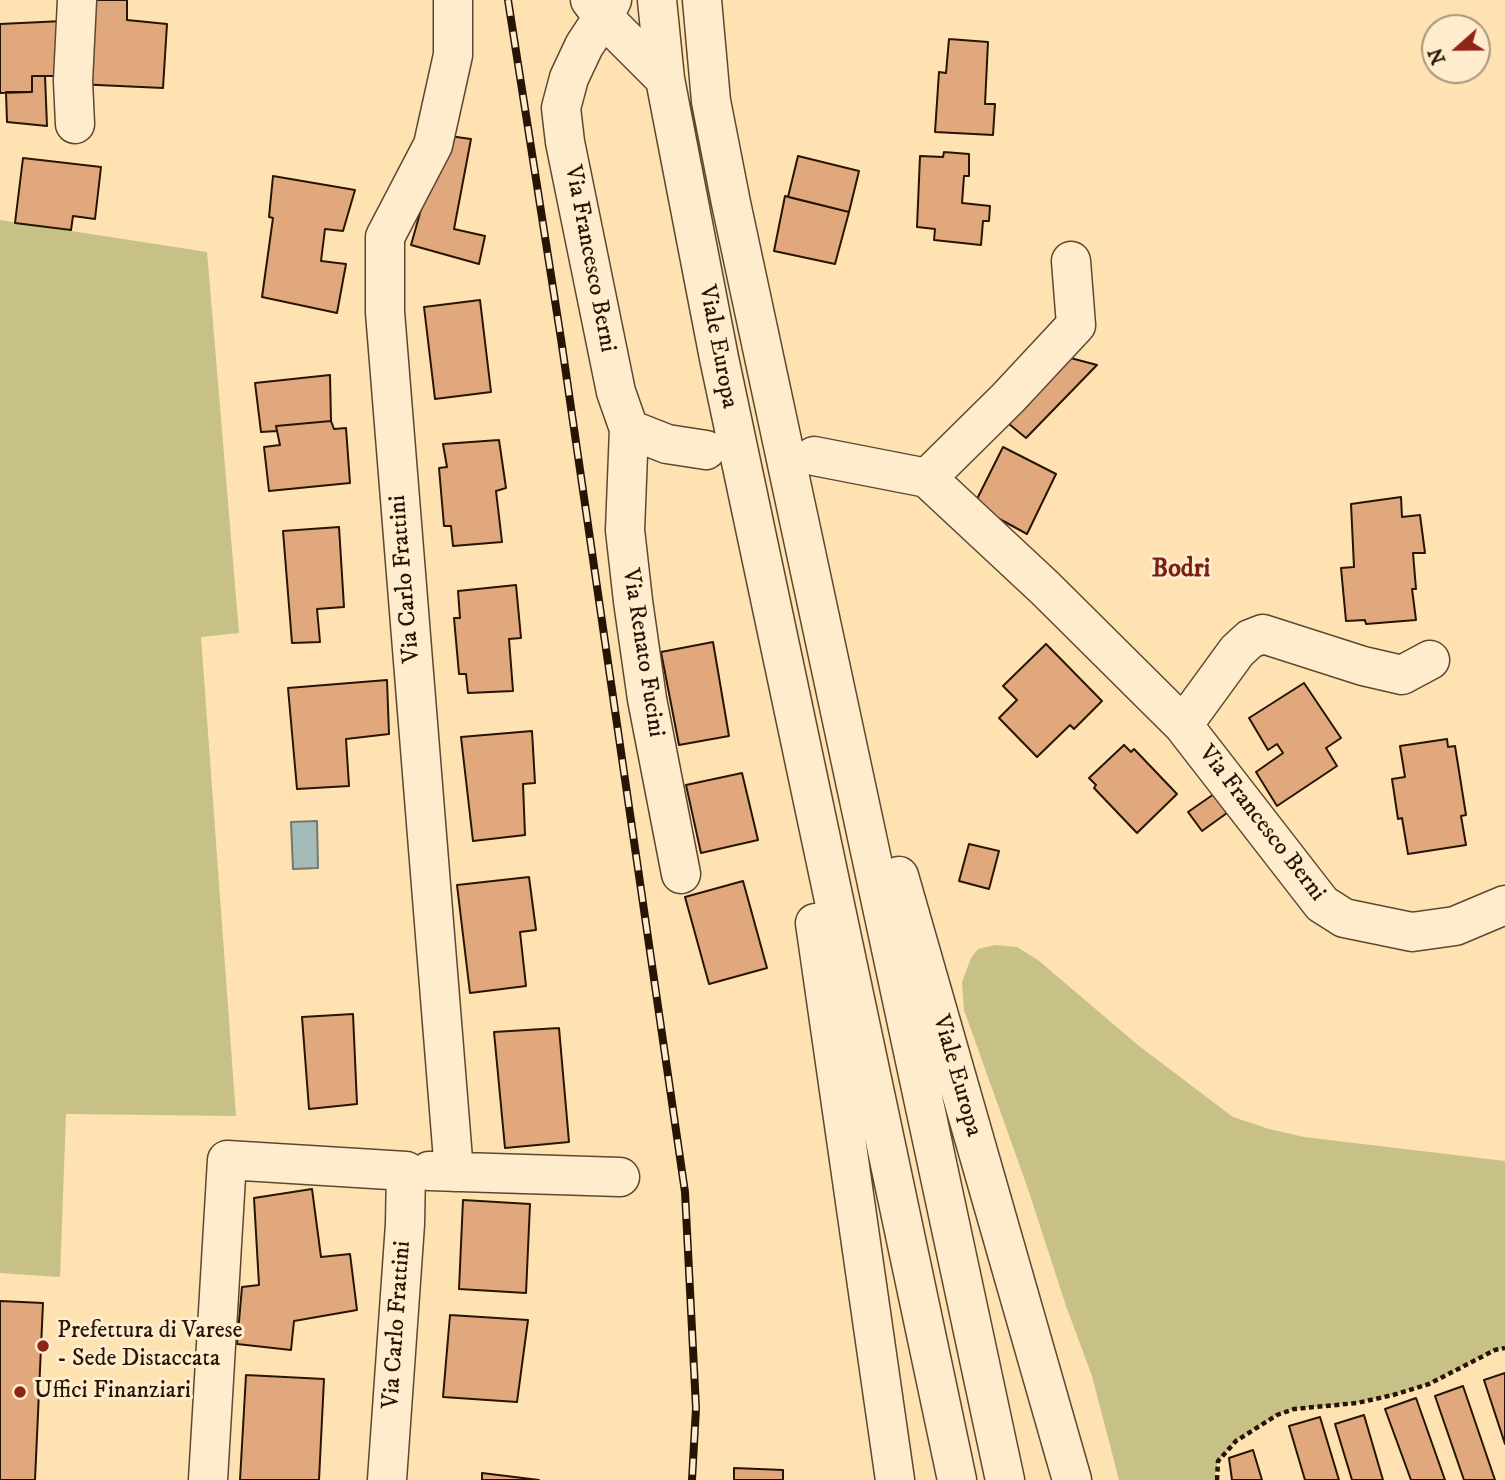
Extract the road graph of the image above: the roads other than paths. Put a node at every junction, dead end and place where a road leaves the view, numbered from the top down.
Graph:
1 (77, 0) edge
2 (453, 0) edge
3 (657, 0) edge
4 (702, 0) edge
5 (602, 5) edge
6 (664, 79) junction
7 (75, 124) dead end
8 (1071, 261) dead end
9 (629, 429) junction
10 (706, 450) dead end
11 (814, 456) dead end
12 (927, 478) junction
13 (1430, 660) dead end
14 (832, 674) junction
15 (790, 691) junction
16 (1183, 725) junction
17 (681, 874) dead end
18 (1505, 905) edge
19 (406, 1171) junction
20 (454, 1172) junction
21 (620, 1177) dead end
22 (1069, 1467) edge
23 (208, 1480) edge
24 (387, 1480) edge
25 (895, 1480) edge
26 (957, 1480) edge
27 (1004, 1480) edge

1 - 7 street
2 - 20 street, Via Carlo Frattini
3 - 6 street, Viale Europa
4 - 14 street, Viale Europa
5 - 6 street, Via Francesco Berni
5 - 9 street, Via Francesco Berni
6 - 15 street, Viale Europa
8 - 12 street
9 - 10 street
9 - 17 street, Via Renato Fucini
11 - 12 street
12 - 16 street, Via Francesco Berni
13 - 16 street, Via Francesco Berni
14 - 22 street, Viale Europa
14 - 27 street, Viale Europa
15 - 25 street, Viale Europa
15 - 26 street, Viale Europa
16 - 18 street, Via Francesco Berni
19 - 20 street
19 - 23 street
19 - 24 street, Via Carlo Frattini
20 - 21 street

